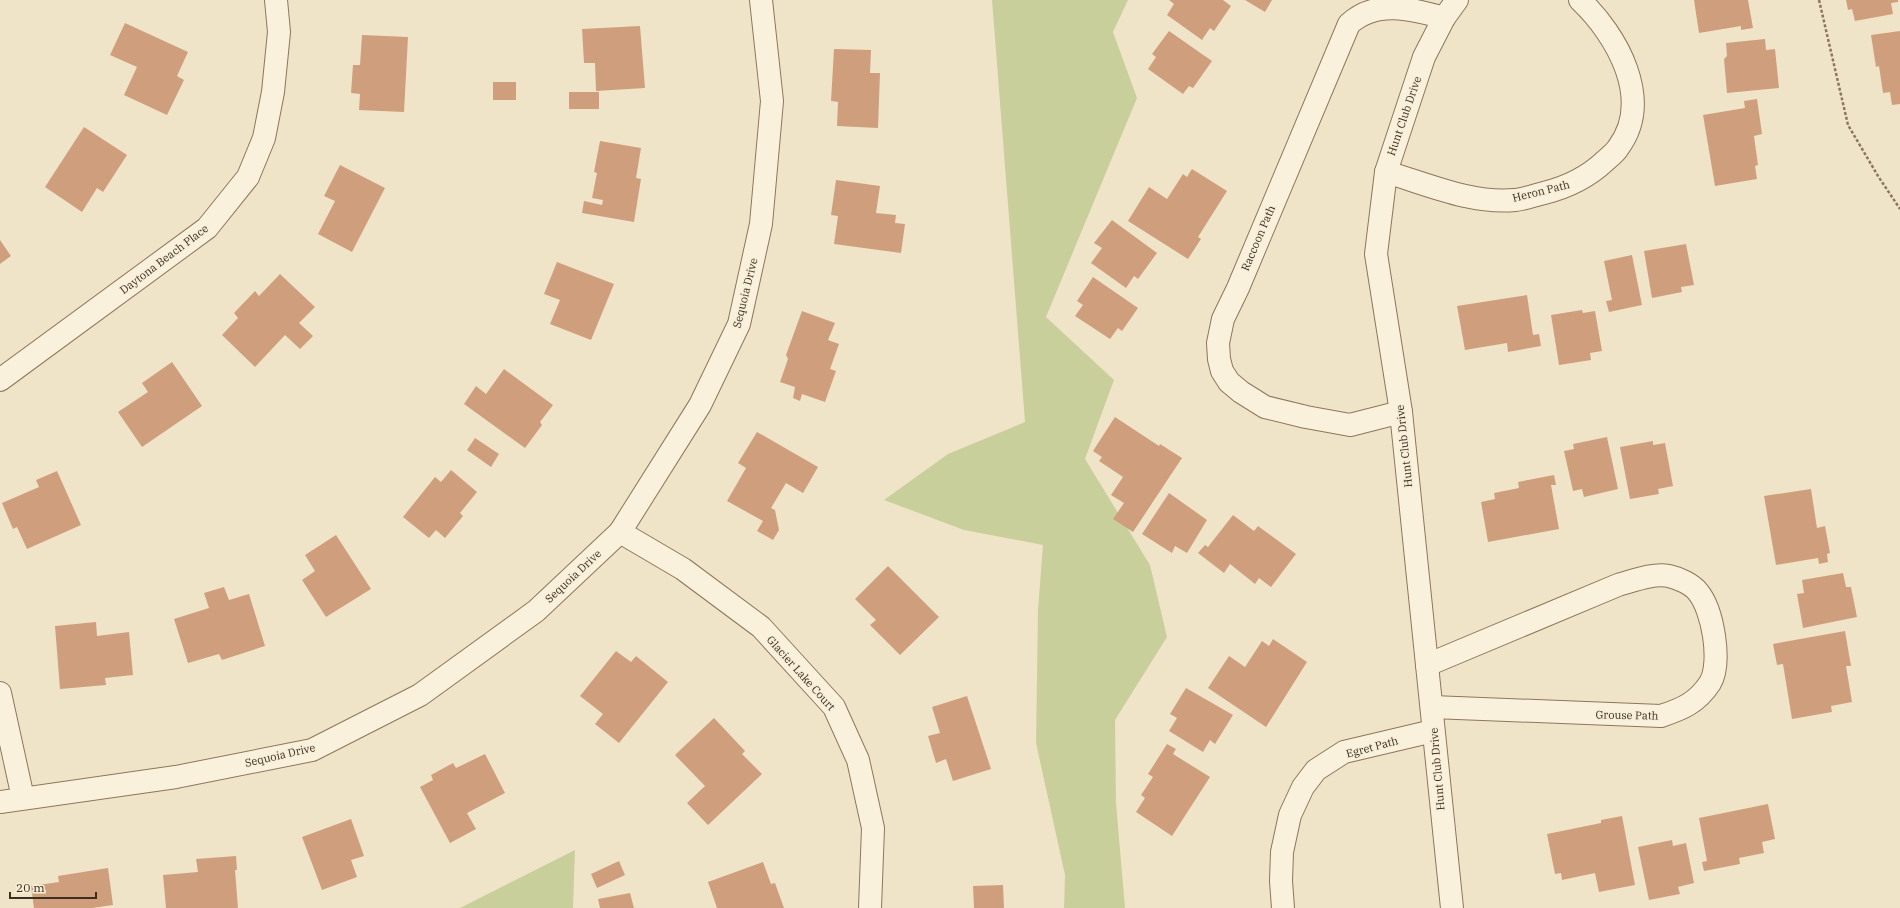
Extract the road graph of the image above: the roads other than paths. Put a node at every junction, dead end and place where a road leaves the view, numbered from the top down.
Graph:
1 (276, 0) edge
2 (761, 0) edge
3 (1457, 0) edge
4 (1580, 0) edge
5 (1444, 18) junction
6 (1386, 172) junction
7 (0, 380) edge
8 (1401, 412) junction
9 (620, 532) junction
10 (1427, 665) junction
11 (0, 692) edge
12 (1432, 707) junction
13 (1434, 731) junction
14 (23, 798) junction
15 (0, 802) edge
16 (870, 908) edge
17 (1283, 908) edge
18 (1452, 908) edge

1 - 7 street, Daytona Beach Place
2 - 9 street, Sequoia Drive
3 - 5 street, Hunt Club Drive
4 - 6 street, Heron Path
5 - 6 street, Hunt Club Drive
5 - 8 street, Raccoon Path
6 - 8 street, Hunt Club Drive
8 - 10 street, Hunt Club Drive
9 - 14 street, Sequoia Drive
9 - 16 street, Glacier Lake Court
10 - 12 street, Hunt Club Drive
10 - 12 street, Grouse Path
11 - 14 street
12 - 13 street, Hunt Club Drive
13 - 17 street, Egret Path
13 - 18 street, Hunt Club Drive
14 - 15 street, Sequoia Drive

